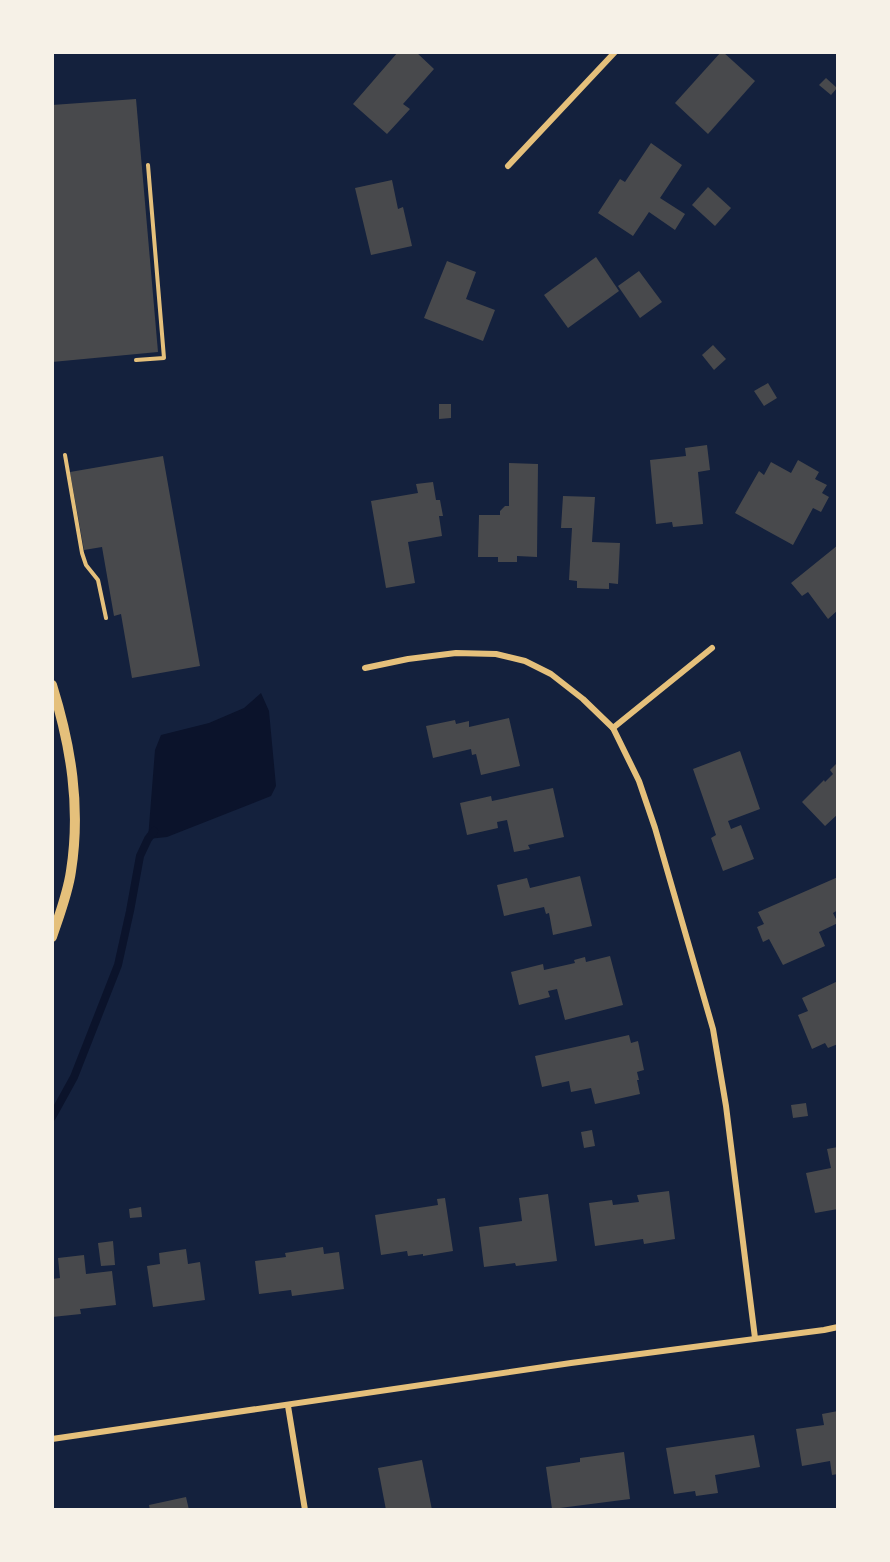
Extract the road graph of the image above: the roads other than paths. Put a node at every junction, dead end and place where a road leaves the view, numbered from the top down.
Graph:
1 (615, 52) edge
2 (508, 166) dead end
3 (712, 648) dead end
4 (365, 668) dead end
5 (52, 685) edge
6 (613, 728) junction
7 (52, 937) edge
8 (837, 1327) edge
9 (755, 1338) junction
10 (288, 1406) junction
11 (52, 1439) edge
12 (305, 1509) edge

1 - 2 street
3 - 6 street
4 - 6 street
5 - 7 street
6 - 9 street
8 - 9 street
9 - 10 street
10 - 11 street
10 - 12 street

